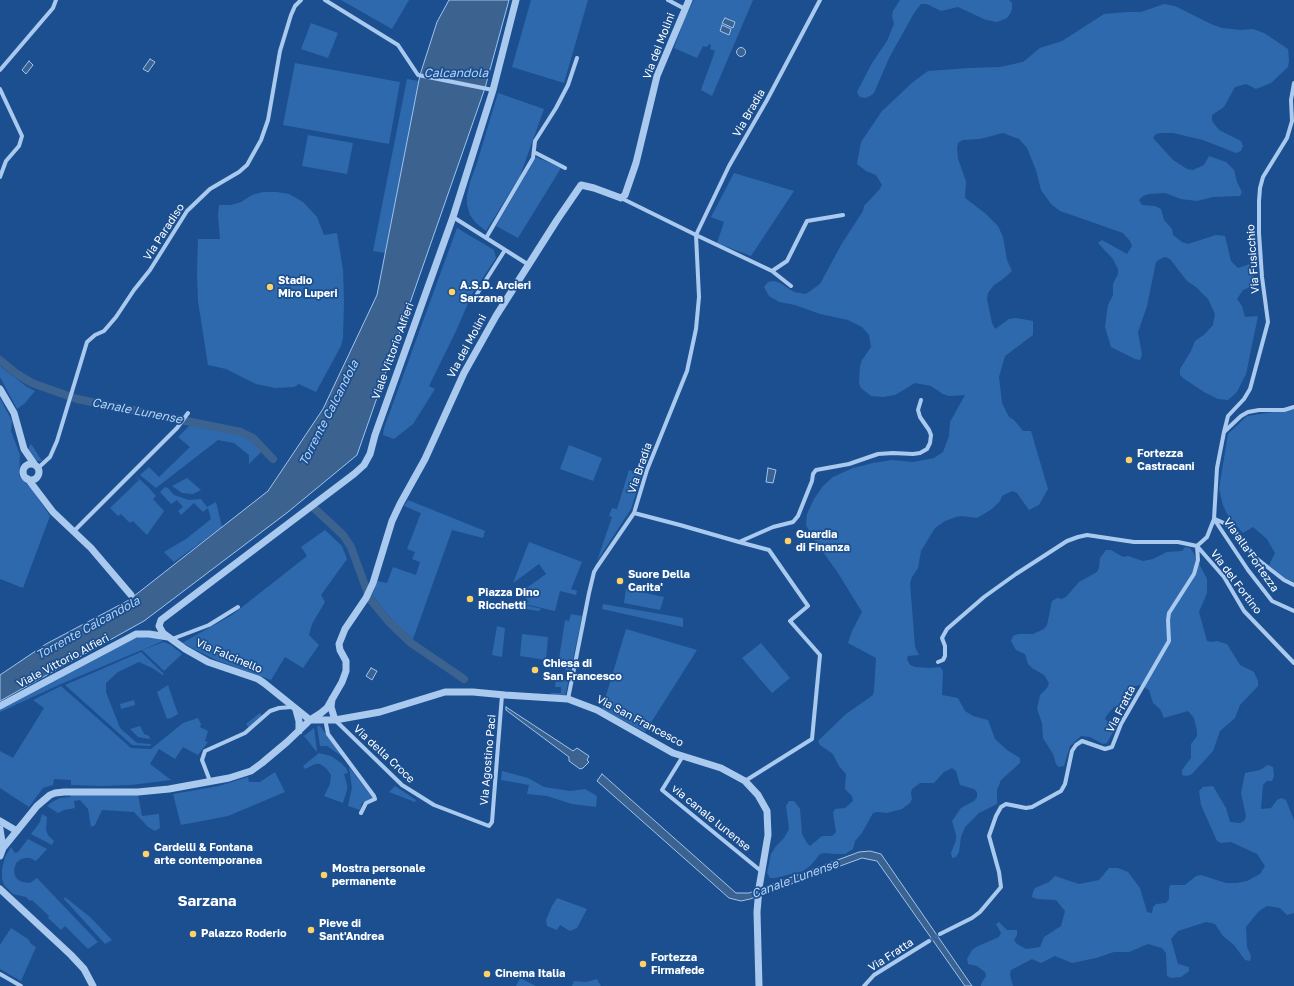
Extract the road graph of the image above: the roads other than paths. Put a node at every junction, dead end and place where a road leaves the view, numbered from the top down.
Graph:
1 (56, 0) edge
2 (301, 0) edge
3 (326, 0) edge
4 (516, 0) edge
5 (668, 0) edge
6 (689, 0) edge
7 (820, 0) edge
8 (685, 9) junction
9 (577, 58) dead end
10 (0, 70) edge
11 (1294, 82) edge
12 (0, 90) edge
13 (493, 90) junction
14 (534, 152) junction
15 (565, 168) dead end
16 (0, 177) edge
17 (621, 198) junction
18 (843, 215) dead end
19 (453, 217) junction
20 (696, 235) junction
21 (486, 238) junction
22 (504, 250) junction
23 (529, 265) junction
24 (772, 271) junction
25 (791, 286) dead end
26 (477, 294) dead end
27 (0, 389) edge
28 (921, 400) dead end
29 (1294, 407) edge
30 (188, 413) dead end
31 (1224, 432) junction
32 (24, 449) junction
33 (36, 467) junction
34 (24, 470) junction
35 (38, 476) junction
36 (28, 479) junction
37 (41, 494) junction
38 (634, 513) junction
39 (1214, 519) junction
40 (74, 531) junction
41 (739, 542) junction
42 (1197, 546) junction
43 (1294, 585) edge
44 (131, 595) dead end
45 (238, 607) dead end
46 (1294, 610) edge
47 (161, 620) joint
48 (171, 639) junction
49 (938, 662) dead end
50 (1294, 663) edge
51 (502, 695) junction
52 (568, 698) junction
53 (332, 699) junction
54 (0, 706) edge
55 (294, 708) junction
56 (333, 711) junction
57 (348, 718) junction
58 (310, 720) junction
59 (326, 720) junction
60 (335, 720) junction
61 (299, 731) junction
62 (683, 756) junction
63 (210, 781) junction
64 (744, 781) junction
65 (361, 813) dead end
66 (0, 821) edge
67 (489, 826) joint
68 (0, 829) edge
69 (17, 831) junction
70 (3, 848) junction
71 (0, 856) edge
72 (761, 871) junction
73 (0, 889) edge
74 (940, 934) tunnel mouth
75 (929, 941) tunnel mouth
76 (0, 974) edge
77 (21, 986) edge
78 (93, 986) edge
79 (759, 986) edge
80 (864, 986) edge

1 - 10 street
2 - 33 street, Via Paradiso
3 - 13 street
4 - 13 street, Viale Vittorio Alfieri
5 - 8 street, Via dei Molini
6 - 8 street, Via dei Molini
7 - 20 street, Via Bradia
8 - 17 street, Via dei Molini
9 - 14 street
11 - 31 street, Via Fusicchio
12 - 16 street
13 - 19 street, Viale Vittorio Alfieri
14 - 15 street
14 - 21 street
17 - 20 street
17 - 23 street, Via dei Molini
18 - 24 street
19 - 21 street
19 - 47 street, Viale Vittorio Alfieri
20 - 24 street
20 - 38 street, Via Bradia
21 - 22 street
22 - 23 street
22 - 26 street
23 - 53 street, Via dei Molini
24 - 25 street
27 - 32 street
28 - 41 street
29 - 31 street
30 - 40 street
31 - 39 street, Via Fusicchio
32 - 33 street
32 - 34 street
33 - 34 street
33 - 35 street
34 - 36 street
35 - 36 street
35 - 37 street
36 - 37 street
37 - 40 street
38 - 41 street
38 - 52 street, Via Bradia
39 - 42 street, Via Fusicchio
39 - 43 street
39 - 46 street, Via alla Fortezza
40 - 44 street
41 - 64 street
42 - 49 street
42 - 50 street, Via del Fortino
42 - 74 street, Via Fratta
45 - 48 street
47 - 48 street, Via Falcinello
48 - 54 street, Viale Vittorio Alfieri
48 - 55 street, Via Falcinello
51 - 52 street, Via San Francesco
51 - 57 street, Via San Francesco
51 - 67 street, Via Agostino Paci
52 - 62 street, Via San Francesco
53 - 56 street
53 - 58 street, Via dei Molini
55 - 58 street, Via Falcinello
55 - 61 street
55 - 63 street
56 - 57 street
56 - 60 street
57 - 60 street, Via San Francesco
58 - 59 street
58 - 61 street, Via dei Molini
59 - 60 street
59 - 65 street
60 - 67 street, Via della Croce
61 - 63 street, Via dei Molini
62 - 64 street, Via San Francesco
62 - 72 street, via canale lunense
63 - 69 street, Via dei Molini
64 - 72 street, Via San Francesco
66 - 69 street
68 - 70 street
69 - 70 street, Via dei Molini
70 - 71 street
72 - 79 street, Via San Francesco
73 - 78 street
75 - 80 street, Via Fratta
76 - 77 street

